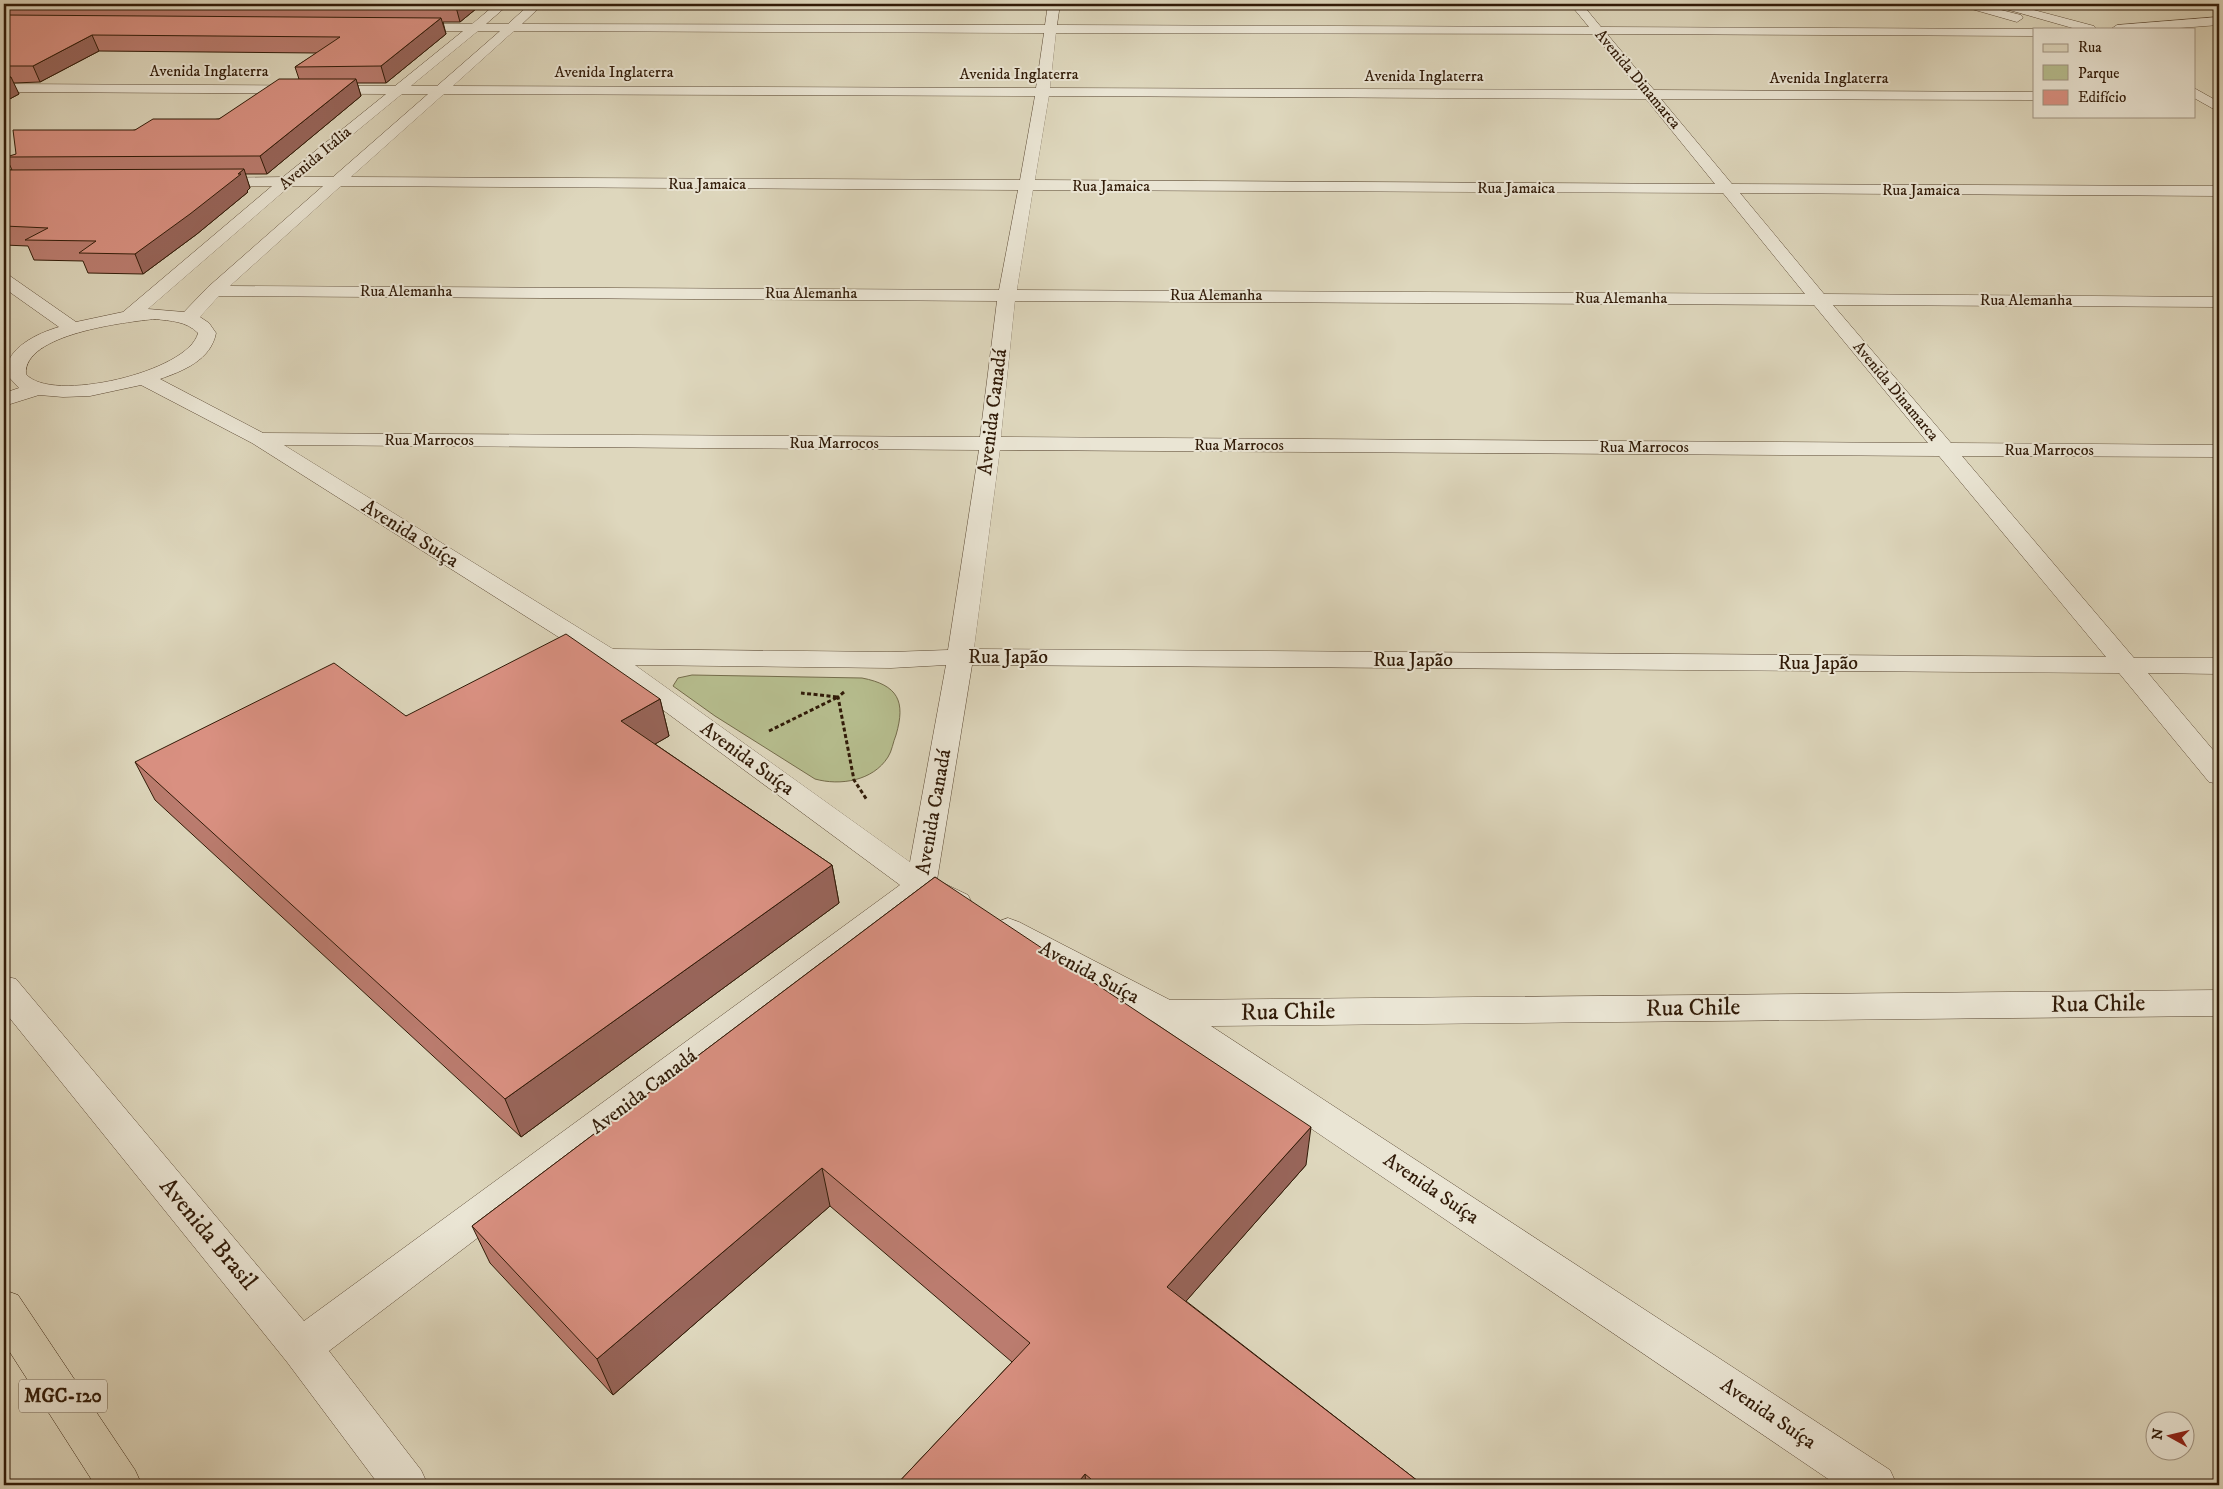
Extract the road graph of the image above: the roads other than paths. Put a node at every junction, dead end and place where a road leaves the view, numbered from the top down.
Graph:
1 (503, 4) edge
2 (537, 4) edge
3 (1054, 4) edge
4 (1576, 4) edge
5 (1965, 4) edge
6 (1999, 4) edge
7 (2066, 9) dead end
8 (2219, 21) edge
9 (393, 27) edge
10 (473, 28) junction
11 (510, 28) junction
12 (1051, 28) junction
13 (2051, 28) edge
14 (2087, 28) edge
15 (2090, 28) edge
16 (2130, 28) edge
17 (1597, 31) junction
18 (2033, 32) edge
19 (4, 88) edge
20 (440, 89) junction
21 (397, 90) junction
22 (2033, 96) edge
23 (1041, 97) junction
24 (2196, 97) edge
25 (4, 99) edge
26 (1656, 100) junction
27 (383, 102) junction
28 (426, 102) junction
29 (2219, 104) edge
30 (2033, 107) edge
31 (199, 181) edge
32 (287, 181) junction
33 (337, 181) junction
34 (1025, 185) junction
35 (1728, 190) junction
36 (2219, 191) edge
37 (4, 280) edge
38 (214, 290) junction
39 (1007, 294) junction
40 (1818, 299) junction
41 (2219, 302) edge
42 (129, 316) junction
43 (189, 318) junction
44 (73, 328) junction
45 (10, 376) edge
46 (144, 379) junction
47 (39, 388) junction
48 (4, 400) edge
49 (259, 439) junction
50 (990, 444) junction
51 (1945, 449) junction
52 (2219, 451) edge
53 (606, 657) junction
54 (960, 657) junction
55 (2128, 665) junction
56 (2219, 666) edge
57 (2219, 775) edge
58 (921, 885) junction
59 (4, 988) edge
60 (2219, 1003) edge
61 (1166, 1013) junction
62 (4, 1308) edge
63 (301, 1348) junction
64 (120, 1485) edge
65 (406, 1485) edge
66 (1875, 1485) edge

1 - 10 street, Avenida Itália
2 - 11 street, Avenida Itália
3 - 12 street, Avenida Canadá
4 - 17 street, Avenida Dinamarca
5 - 13 street
6 - 14 street
7 - 15 street
8 - 16 street
9 - 10 street
10 - 11 street
10 - 21 street, Avenida Itália
11 - 12 street
11 - 20 street, Avenida Itália
12 - 17 street
12 - 23 street, Avenida Canadá
17 - 18 street
17 - 26 street, Avenida Dinamarca
19 - 21 street, Avenida Inglaterra
20 - 21 street, Avenida Inglaterra
20 - 23 street, Avenida Inglaterra
20 - 28 street, Avenida Itália
21 - 27 street, Avenida Itália
22 - 26 street, Avenida Inglaterra
23 - 26 street, Avenida Inglaterra
23 - 28 street, Avenida Inglaterra
23 - 34 street, Avenida Canadá
24 - 29 street
25 - 27 street, Avenida Inglaterra
26 - 30 street, Avenida Inglaterra
26 - 35 street, Avenida Dinamarca
27 - 28 street, Avenida Inglaterra
27 - 32 street, Avenida Itália
28 - 33 street, Avenida Itália
31 - 32 street, Rua Jamaica
32 - 33 street, Rua Jamaica
32 - 42 street, Avenida Itália
33 - 34 street, Rua Jamaica
33 - 38 street, Avenida Itália
34 - 35 street, Rua Jamaica
34 - 39 street, Avenida Canadá
35 - 36 street, Rua Jamaica
35 - 40 street, Avenida Dinamarca
37 - 44 street
38 - 39 street, Rua Alemanha
38 - 43 street, Avenida Itália
39 - 40 street, Rua Alemanha
39 - 50 street, Avenida Canadá
40 - 41 street, Rua Alemanha
40 - 51 street, Avenida Dinamarca
42 - 43 street, Avenida Itália
42 - 44 street, Avenida Itália
43 - 46 street, Avenida Itália
44 - 45 street, Avenida Itália
45 - 47 street, Avenida Itália
46 - 47 street, Avenida Itália
46 - 49 street, Avenida Suíça
47 - 48 street, Avenida Itália
49 - 50 street, Rua Marrocos
49 - 53 street, Avenida Suíça
50 - 51 street, Rua Marrocos
50 - 54 street, Avenida Canadá
51 - 52 street, Rua Marrocos
51 - 55 street, Avenida Dinamarca
53 - 54 street, Rua Japão
53 - 58 street, Avenida Suíça
54 - 55 street, Rua Japão
54 - 58 street, Avenida Canadá
55 - 56 street, Rua Japão
55 - 57 street, Avenida Dinamarca
58 - 61 street, Avenida Suíça
58 - 63 street, Avenida Canadá
59 - 63 street, Avenida Brasil
60 - 61 street, Rua Chile
61 - 66 street, Avenida Suíça
62 - 64 main road, MGC-120
63 - 65 street, Avenida Brasil

